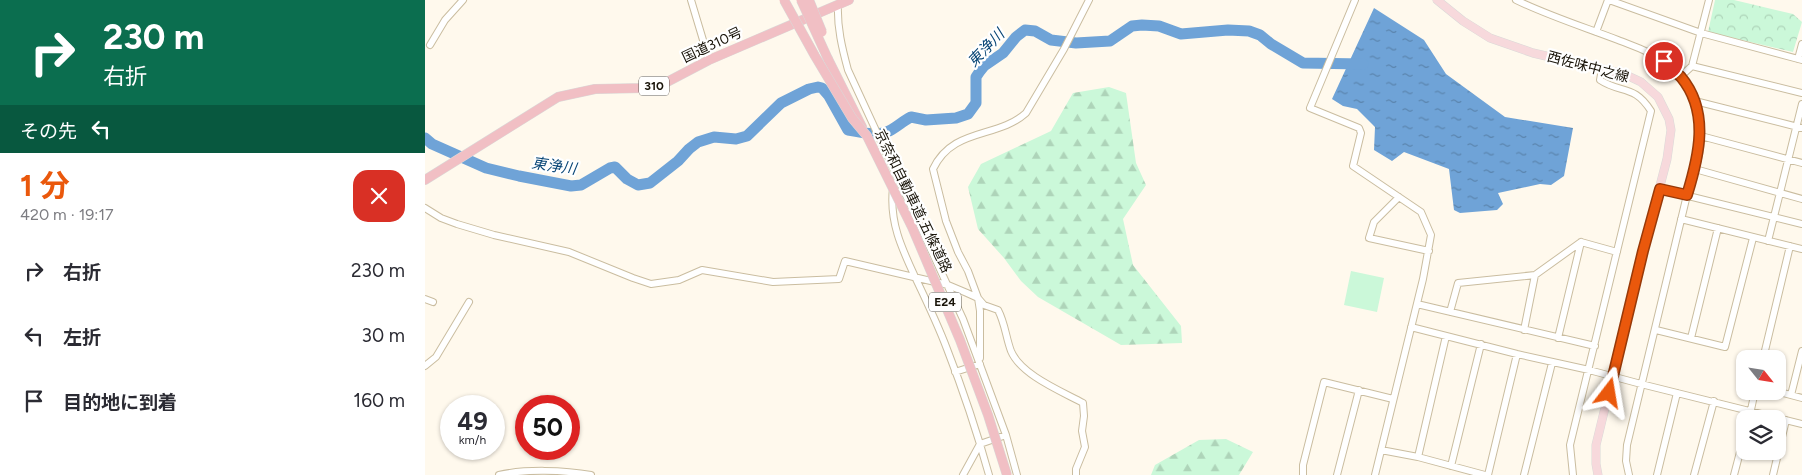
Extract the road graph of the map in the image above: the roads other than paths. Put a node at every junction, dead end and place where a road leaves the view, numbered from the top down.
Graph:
1 (463, 0) edge
2 (691, 0) edge
3 (784, 0) edge
4 (801, 0) edge
5 (809, 0) edge
6 (849, 0) edge
7 (1089, 0) edge
8 (1355, 0) edge
9 (1437, 0) edge
10 (1516, 0) edge
11 (1609, 0) edge
12 (1709, 0) edge
13 (839, 2) edge
14 (1596, 32) junction
15 (1701, 33) junction
16 (1802, 44) edge
17 (430, 45) dead end
18 (828, 59) junction
19 (709, 60) junction
20 (1800, 60) edge
21 (1692, 66) junction
22 (1602, 69) junction
23 (1681, 77) junction
24 (1802, 93) edge
25 (1695, 101) junction
26 (1802, 104) edge
27 (1799, 127) edge
28 (867, 136) junction
29 (1701, 136) junction
30 (1789, 159) junction
31 (1802, 163) edge
32 (1695, 169) junction
33 (897, 177) junction
34 (425, 180) edge
35 (1660, 189) junction
36 (1779, 193) junction
37 (1687, 195) junction
38 (1399, 197) junction
39 (1802, 199) edge
40 (425, 208) edge
41 (1775, 217) junction
42 (1681, 219) junction
43 (1802, 224) edge
44 (1718, 228) junction
45 (1753, 238) junction
46 (1768, 240) junction
47 (1581, 242) junction
48 (1790, 246) junction
49 (1802, 249) edge
50 (1429, 252) junction
51 (1617, 252) junction
52 (1535, 275) junction
53 (916, 278) junction
54 (948, 285) junction
55 (977, 298) junction
56 (425, 299) edge
57 (433, 302) dead end
58 (469, 302) dead end
59 (1417, 304) junction
60 (1449, 312) junction
61 (1411, 327) junction
62 (1523, 330) junction
63 (1656, 330) junction
64 (1446, 336) junction
65 (1558, 338) junction
66 (1691, 338) junction
67 (1481, 344) junction
68 (1595, 346) junction
69 (1765, 350) edge
70 (1802, 351) edge
71 (1517, 354) junction
72 (1552, 363) junction
73 (980, 364) junction
74 (425, 366) edge
75 (1589, 370) junction
76 (955, 372) junction
77 (1613, 376) junction
78 (1641, 384) junction
79 (1359, 390) junction
80 (1677, 393) junction
81 (1786, 394) edge
82 (1791, 395) junction
83 (1802, 398) edge
84 (1393, 399) junction
85 (1713, 401) junction
86 (1747, 410) edge
87 (1786, 420) edge
88 (1802, 424) edge
89 (1006, 436) junction
90 (980, 444) junction
91 (1381, 450) junction
92 (1418, 457) junction
93 (1738, 460) edge
94 (1777, 460) edge
95 (1451, 466) junction
96 (499, 475) edge
97 (591, 475) edge
98 (963, 475) edge
99 (989, 475) edge
100 (1007, 475) edge
101 (1017, 475) edge
102 (1075, 475) edge
103 (1303, 475) edge
104 (1337, 475) edge
105 (1375, 475) edge
106 (1486, 475) edge
107 (1524, 475) edge
108 (1573, 475) edge
109 (1598, 475) edge
110 (1629, 475) edge
111 (1657, 475) edge
112 (1694, 475) edge
113 (1734, 475) edge
114 (1773, 475) edge

1 - 17 street
2 - 19 street
3 - 28 highway, bridge
4 - 18 highway, 京奈和自動車道;五條道路 / E24, bridge
5 - 18 highway, bridge
6 - 13 highway, 国道310号 / 310
7 - 55 street
8 - 38 street
9 - 22 main road, 西佐味中之線
10 - 14 street
11 - 14 street
11 - 15 street
12 - 15 street
13 - 19 highway, 国道310号 / 310
13 - 33 street
14 - 23 street
15 - 20 street
15 - 21 street
16 - 20 street
18 - 28 highway, 京奈和自動車道;五條道路 / E24, bridge
19 - 34 highway, 国道310号 / 310
21 - 23 street
21 - 24 street
22 - 35 main road, 西佐味中之線
22 - 51 street
23 - 25 street
25 - 27 street
25 - 29 street
26 - 27 street
27 - 30 street
28 - 100 highway, 京奈和自動車道;五條道路 / E24, bridge
29 - 30 street
29 - 32 street
30 - 31 street
30 - 36 street
32 - 36 street
32 - 37 street
33 - 53 street
33 - 54 street
35 - 37 street
35 - 77 main road, 西佐味中之線
36 - 39 street
36 - 41 street
37 - 41 street
37 - 42 street
38 - 50 street
38 - 50 street
40 - 53 street
41 - 43 street
41 - 46 street
42 - 44 street
42 - 63 street
44 - 45 street
44 - 66 street
45 - 46 street
45 - 66 street
46 - 48 street
47 - 51 street
47 - 52 street
47 - 65 street
48 - 49 street
48 - 69 street
50 - 59 street
51 - 68 street
52 - 60 street
52 - 62 street
53 - 54 street
53 - 76 street
54 - 55 street
54 - 73 street
55 - 73 street
55 - 102 street
56 - 57 street
58 - 74 street
59 - 60 street
59 - 61 street
60 - 62 street
61 - 64 street
61 - 84 street
62 - 65 street
63 - 66 street
63 - 78 street
64 - 67 street
64 - 92 street
65 - 68 street
67 - 71 street
67 - 95 street
68 - 75 street
70 - 82 street
71 - 72 street
71 - 106 street
72 - 75 street
72 - 107 street
73 - 76 street
73 - 89 street
75 - 77 street
75 - 108 street
76 - 90 street
77 - 78 street
77 - 109 main road, 西佐味中之線
78 - 80 street
78 - 110 street
79 - 84 street
79 - 103 street
79 - 104 street
80 - 85 street
80 - 111 street
81 - 82 street
82 - 83 street
84 - 91 street
85 - 86 street
85 - 112 street
87 - 88 street
89 - 90 street
89 - 101 street
90 - 98 street
90 - 99 street
91 - 92 street
91 - 105 street
92 - 95 street
93 - 113 street
94 - 114 street
95 - 106 street
96 - 97 street

